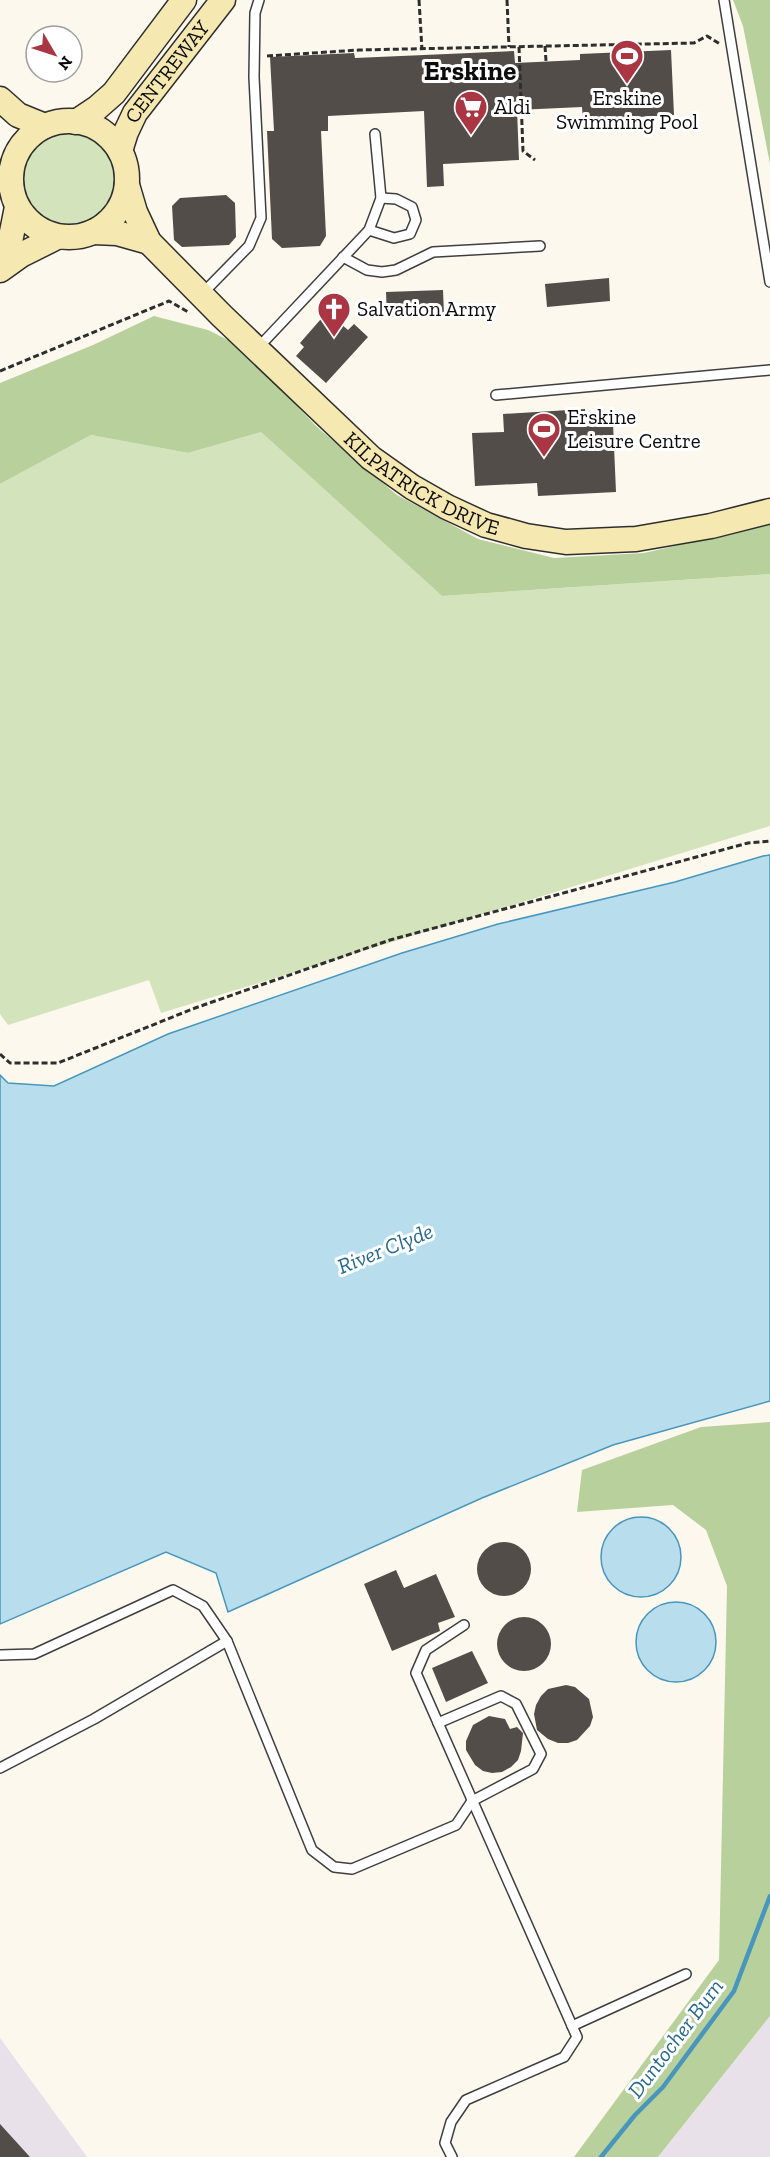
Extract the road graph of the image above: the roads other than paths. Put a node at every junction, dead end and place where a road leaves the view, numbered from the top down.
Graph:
1 (184, 0) edge
2 (223, 0) edge
3 (259, 0) edge
4 (724, 0) edge
5 (0, 99) edge
6 (76, 122) junction
7 (45, 126) junction
8 (375, 134) dead end
9 (0, 151) edge
10 (120, 151) junction
11 (127, 185) junction
12 (14, 196) junction
13 (381, 198) junction
14 (369, 230) junction
15 (93, 232) junction
16 (57, 237) junction
17 (149, 242) junction
18 (540, 246) dead end
19 (344, 257) junction
20 (0, 269) edge
21 (770, 282) edge
22 (202, 294) junction
23 (256, 350) junction
24 (770, 370) edge
25 (496, 394) dead end
26 (770, 511) edge
27 (464, 1625) dead end
28 (227, 1641) junction
29 (0, 1654) edge
30 (438, 1723) junction
31 (0, 1768) edge
32 (472, 1801) junction
33 (686, 1974) dead end
34 (572, 2026) junction
35 (452, 2157) edge

1 - 6 street, CENTREWAY
2 - 10 street, CENTREWAY
3 - 22 lane
4 - 21 lane
5 - 7 street
6 - 7 street
6 - 10 street
7 - 12 street
8 - 13 lane
9 - 12 street
10 - 11 street
11 - 15 street
11 - 17 street, KILPATRICK DRIVE
12 - 16 street
12 - 20 street
13 - 14 lane
13 - 14 lane
14 - 19 lane
15 - 16 street
15 - 17 street, KILPATRICK DRIVE
16 - 20 street
17 - 22 street, KILPATRICK DRIVE
18 - 19 lane
19 - 23 lane
22 - 23 street, KILPATRICK DRIVE
23 - 26 street, KILPATRICK DRIVE
24 - 25 lane
27 - 30 lane
28 - 29 lane
28 - 31 lane
28 - 32 lane
30 - 32 lane
30 - 32 lane
32 - 34 lane
33 - 34 lane
34 - 35 lane

